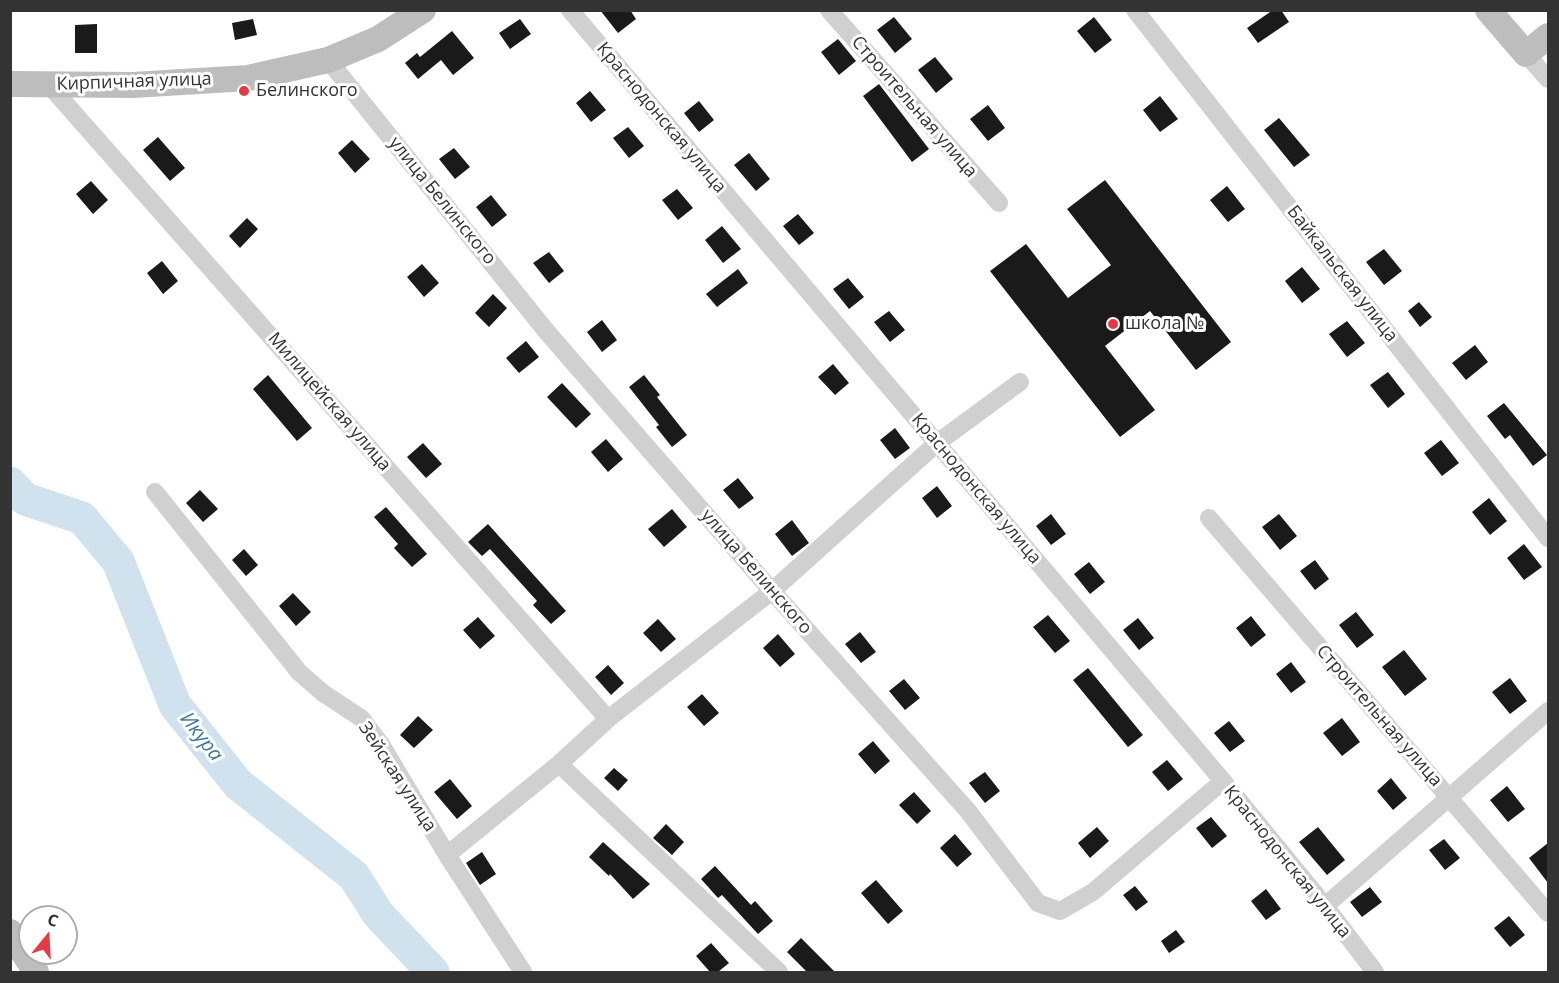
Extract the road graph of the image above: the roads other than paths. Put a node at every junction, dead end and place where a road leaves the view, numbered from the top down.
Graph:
1 (423, 10) edge
2 (570, 10) edge
3 (830, 10) edge
4 (1135, 10) edge
5 (1488, 10) edge
6 (1548, 36) edge
7 (1526, 54) junction
8 (328, 60) junction
9 (1548, 79) edge
10 (10, 84) edge
11 (50, 85) junction
12 (999, 203) dead end
13 (1020, 382) dead end
14 (937, 444) junction
15 (155, 492) dead end
16 (1209, 518) dead end
17 (1548, 538) edge
18 (772, 591) junction
19 (1548, 711) edge
20 (608, 719) junction
21 (559, 764) junction
22 (1223, 781) junction
23 (1449, 797) junction
24 (447, 855) junction
25 (1325, 906) junction
26 (1548, 913) edge
27 (10, 932) edge
28 (36, 972) edge
29 (523, 972) edge
30 (779, 972) edge
31 (1375, 972) edge

1 - 8 street, Кирпичная улица
2 - 14 street, Краснодонская улица
3 - 12 street, Строительная улица
4 - 17 street, Байкальская улица
5 - 7 street
6 - 7 street
7 - 9 street
8 - 11 street, Кирпичная улица
8 - 18 street, улица Белинского
10 - 11 street, Кирпичная улица
11 - 20 street, Милицейская улица
13 - 14 street
14 - 18 street
14 - 22 street, Краснодонская улица
15 - 24 street, Зейская улица
16 - 23 street, Строительная улица
18 - 20 street
18 - 22 street, улица Белинского
19 - 23 street
20 - 21 street
21 - 24 street
21 - 30 street
22 - 25 street, Краснодонская улица
23 - 25 street
23 - 26 street, Строительная улица
24 - 29 street, Зейская улица
25 - 31 street, Краснодонская улица
27 - 28 street

